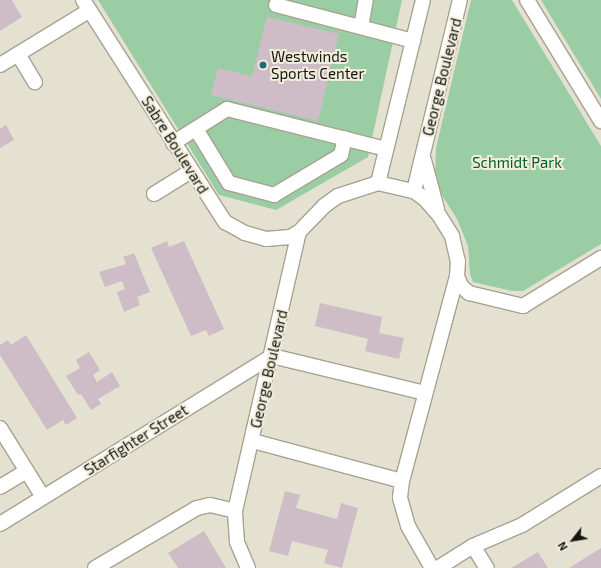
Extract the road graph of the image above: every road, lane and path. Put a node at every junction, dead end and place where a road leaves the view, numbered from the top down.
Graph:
1 (366, 0) edge
2 (423, 0) edge
3 (460, 0) edge
4 (527, 0) edge
5 (86, 5) edge
6 (276, 5) dead end
7 (361, 27) junction
8 (413, 41) junction
9 (18, 54) junction
10 (0, 65) edge
11 (35, 82) dead end
12 (601, 121) edge
13 (196, 129) junction
14 (345, 138) junction
15 (173, 143) junction
16 (386, 148) junction
17 (423, 155) junction
18 (191, 171) junction
19 (378, 183) junction
20 (348, 191) junction
21 (414, 191) junction
22 (154, 194) dead end
23 (440, 215) junction
24 (299, 232) junction
25 (601, 258) edge
26 (457, 276) junction
27 (272, 356) junction
28 (425, 393) junction
29 (0, 428) edge
30 (253, 441) junction
31 (27, 471) junction
32 (601, 476) edge
33 (402, 481) junction
34 (0, 487) edge
35 (43, 497) junction
36 (235, 511) junction
37 (0, 524) edge
38 (473, 546) junction
39 (95, 568) edge
40 (248, 568) edge
41 (432, 568) edge
42 (438, 568) edge
43 (487, 568) edge

1 - 7 street
2 - 8 street
3 - 17 street, George Boulevard
4 - 12 street
5 - 9 street
5 - 15 street, Sabre Boulevard
6 - 7 street
7 - 8 street
8 - 16 street
9 - 10 street
9 - 11 street
13 - 14 street
13 - 14 street
13 - 15 street
14 - 16 street
15 - 18 street, Sabre Boulevard
16 - 19 street
16 - 20 street
17 - 21 street, George Boulevard
17 - 23 street, George Boulevard
18 - 22 street
18 - 24 street, Sabre Boulevard
19 - 20 street
19 - 21 street
20 - 24 street
21 - 23 street, George Boulevard
23 - 26 street, George Boulevard
24 - 27 street, George Boulevard
25 - 26 street
26 - 28 street, George Boulevard
27 - 28 street
27 - 30 street, George Boulevard
27 - 35 street, Starfighter Street
28 - 33 street, George Boulevard
29 - 31 street
30 - 33 street
30 - 36 street, George Boulevard
31 - 34 street
31 - 35 street
32 - 38 street
33 - 41 street, George Boulevard
35 - 37 street, Starfighter Street
36 - 39 street
36 - 40 street, George Boulevard
38 - 42 street
38 - 43 street

